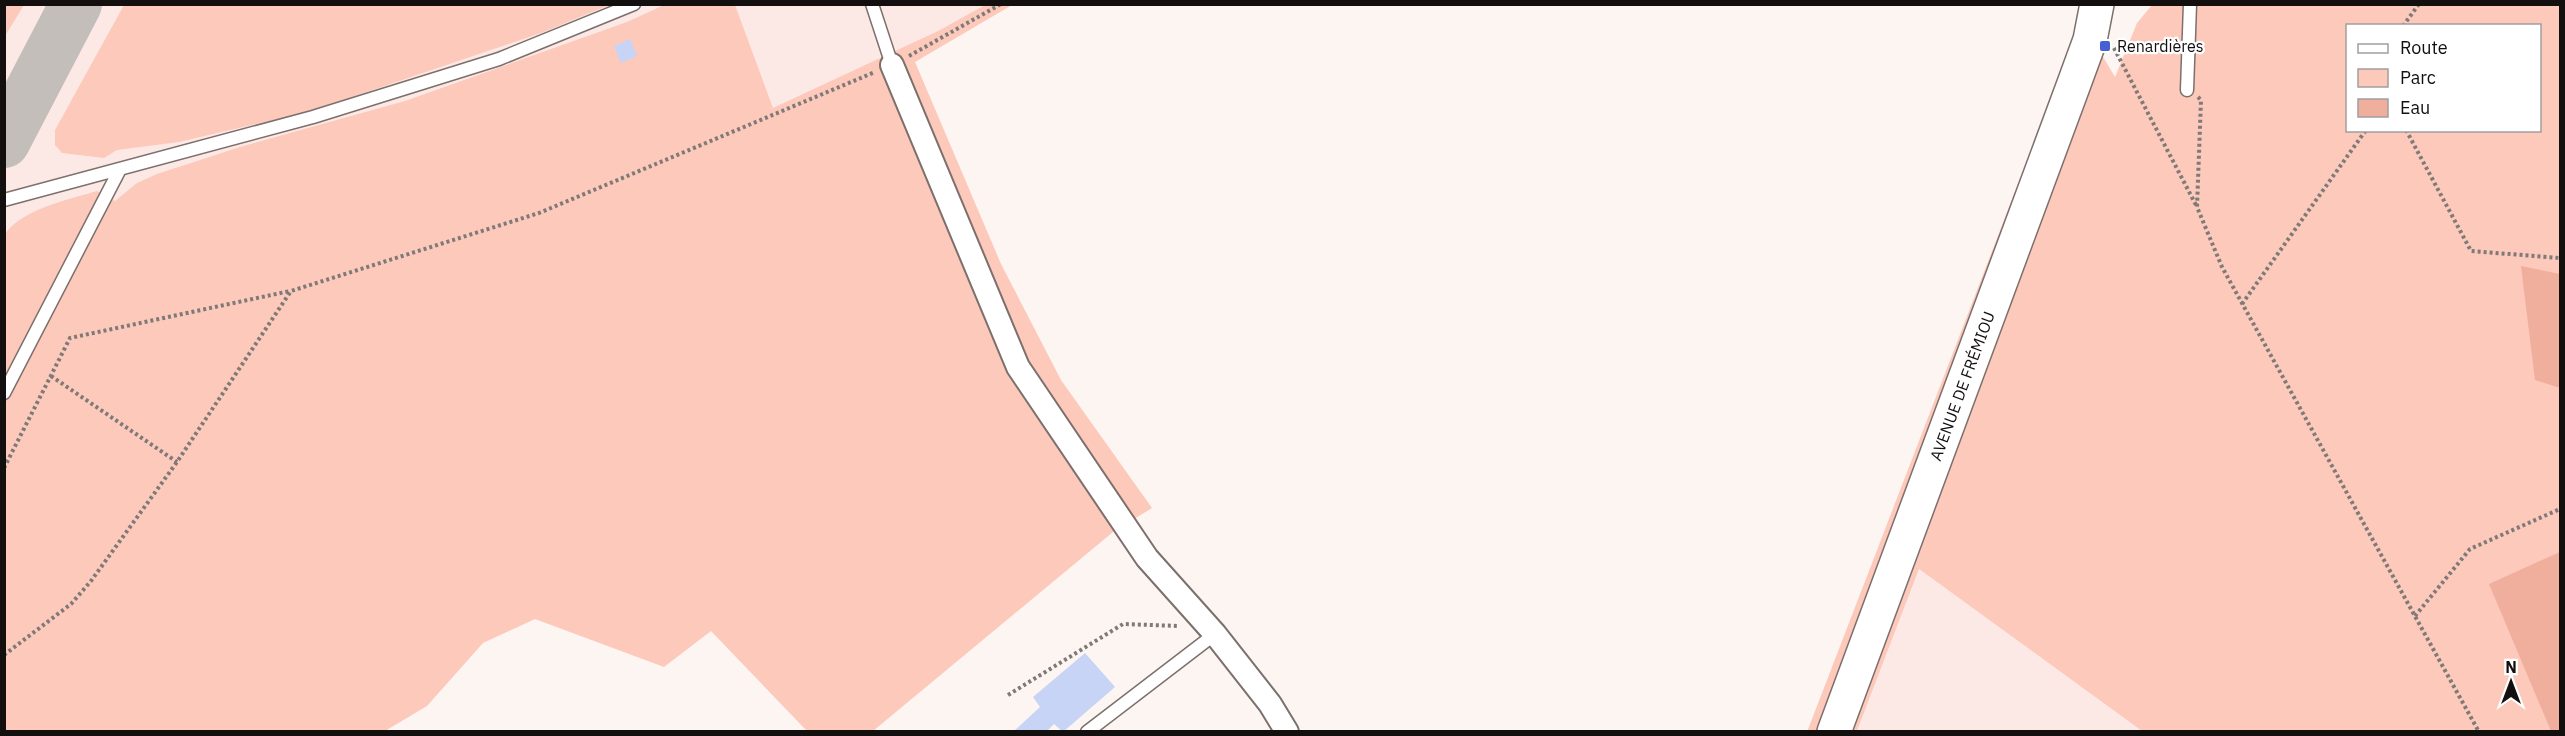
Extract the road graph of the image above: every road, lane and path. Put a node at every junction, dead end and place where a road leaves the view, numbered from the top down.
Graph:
1 (634, 4) edge
2 (872, 4) edge
3 (1001, 4) edge
4 (2097, 4) edge
5 (2109, 4) edge
6 (2190, 4) edge
7 (2419, 4) edge
8 (2404, 24) edge
9 (2100, 40) junction
10 (892, 65) junction
11 (2187, 90) joint
12 (2365, 132) edge
13 (2407, 132) edge
14 (120, 171) junction
15 (4, 200) edge
16 (2197, 207) junction
17 (2560, 258) edge
18 (291, 291) junction
19 (2242, 304) junction
20 (51, 376) junction
21 (4, 393) edge
22 (177, 462) junction
23 (4, 468) edge
24 (2560, 510) edge
25 (2415, 616) junction
26 (1215, 634) junction
27 (4, 656) edge
28 (1008, 695) dead end
29 (1087, 732) edge
30 (1287, 732) edge
31 (1834, 732) edge
32 (2479, 732) edge

1 - 14 lane
2 - 10 lane
3 - 10 path
4 - 9 main road, AVENUE DE FRÉMIOU
5 - 9 main road, AVENUE DE FRÉMIOU
6 - 11 lane
7 - 8 path
9 - 16 path
9 - 31 main road, AVENUE DE FRÉMIOU
10 - 18 path
10 - 26 street
11 - 16 path
12 - 19 path
13 - 17 path
14 - 15 lane
14 - 21 lane
16 - 19 path
18 - 20 path
18 - 22 path
19 - 25 path
20 - 22 path
20 - 23 path
22 - 27 path
24 - 25 path
25 - 32 path
26 - 28 path
26 - 29 lane
26 - 30 street

